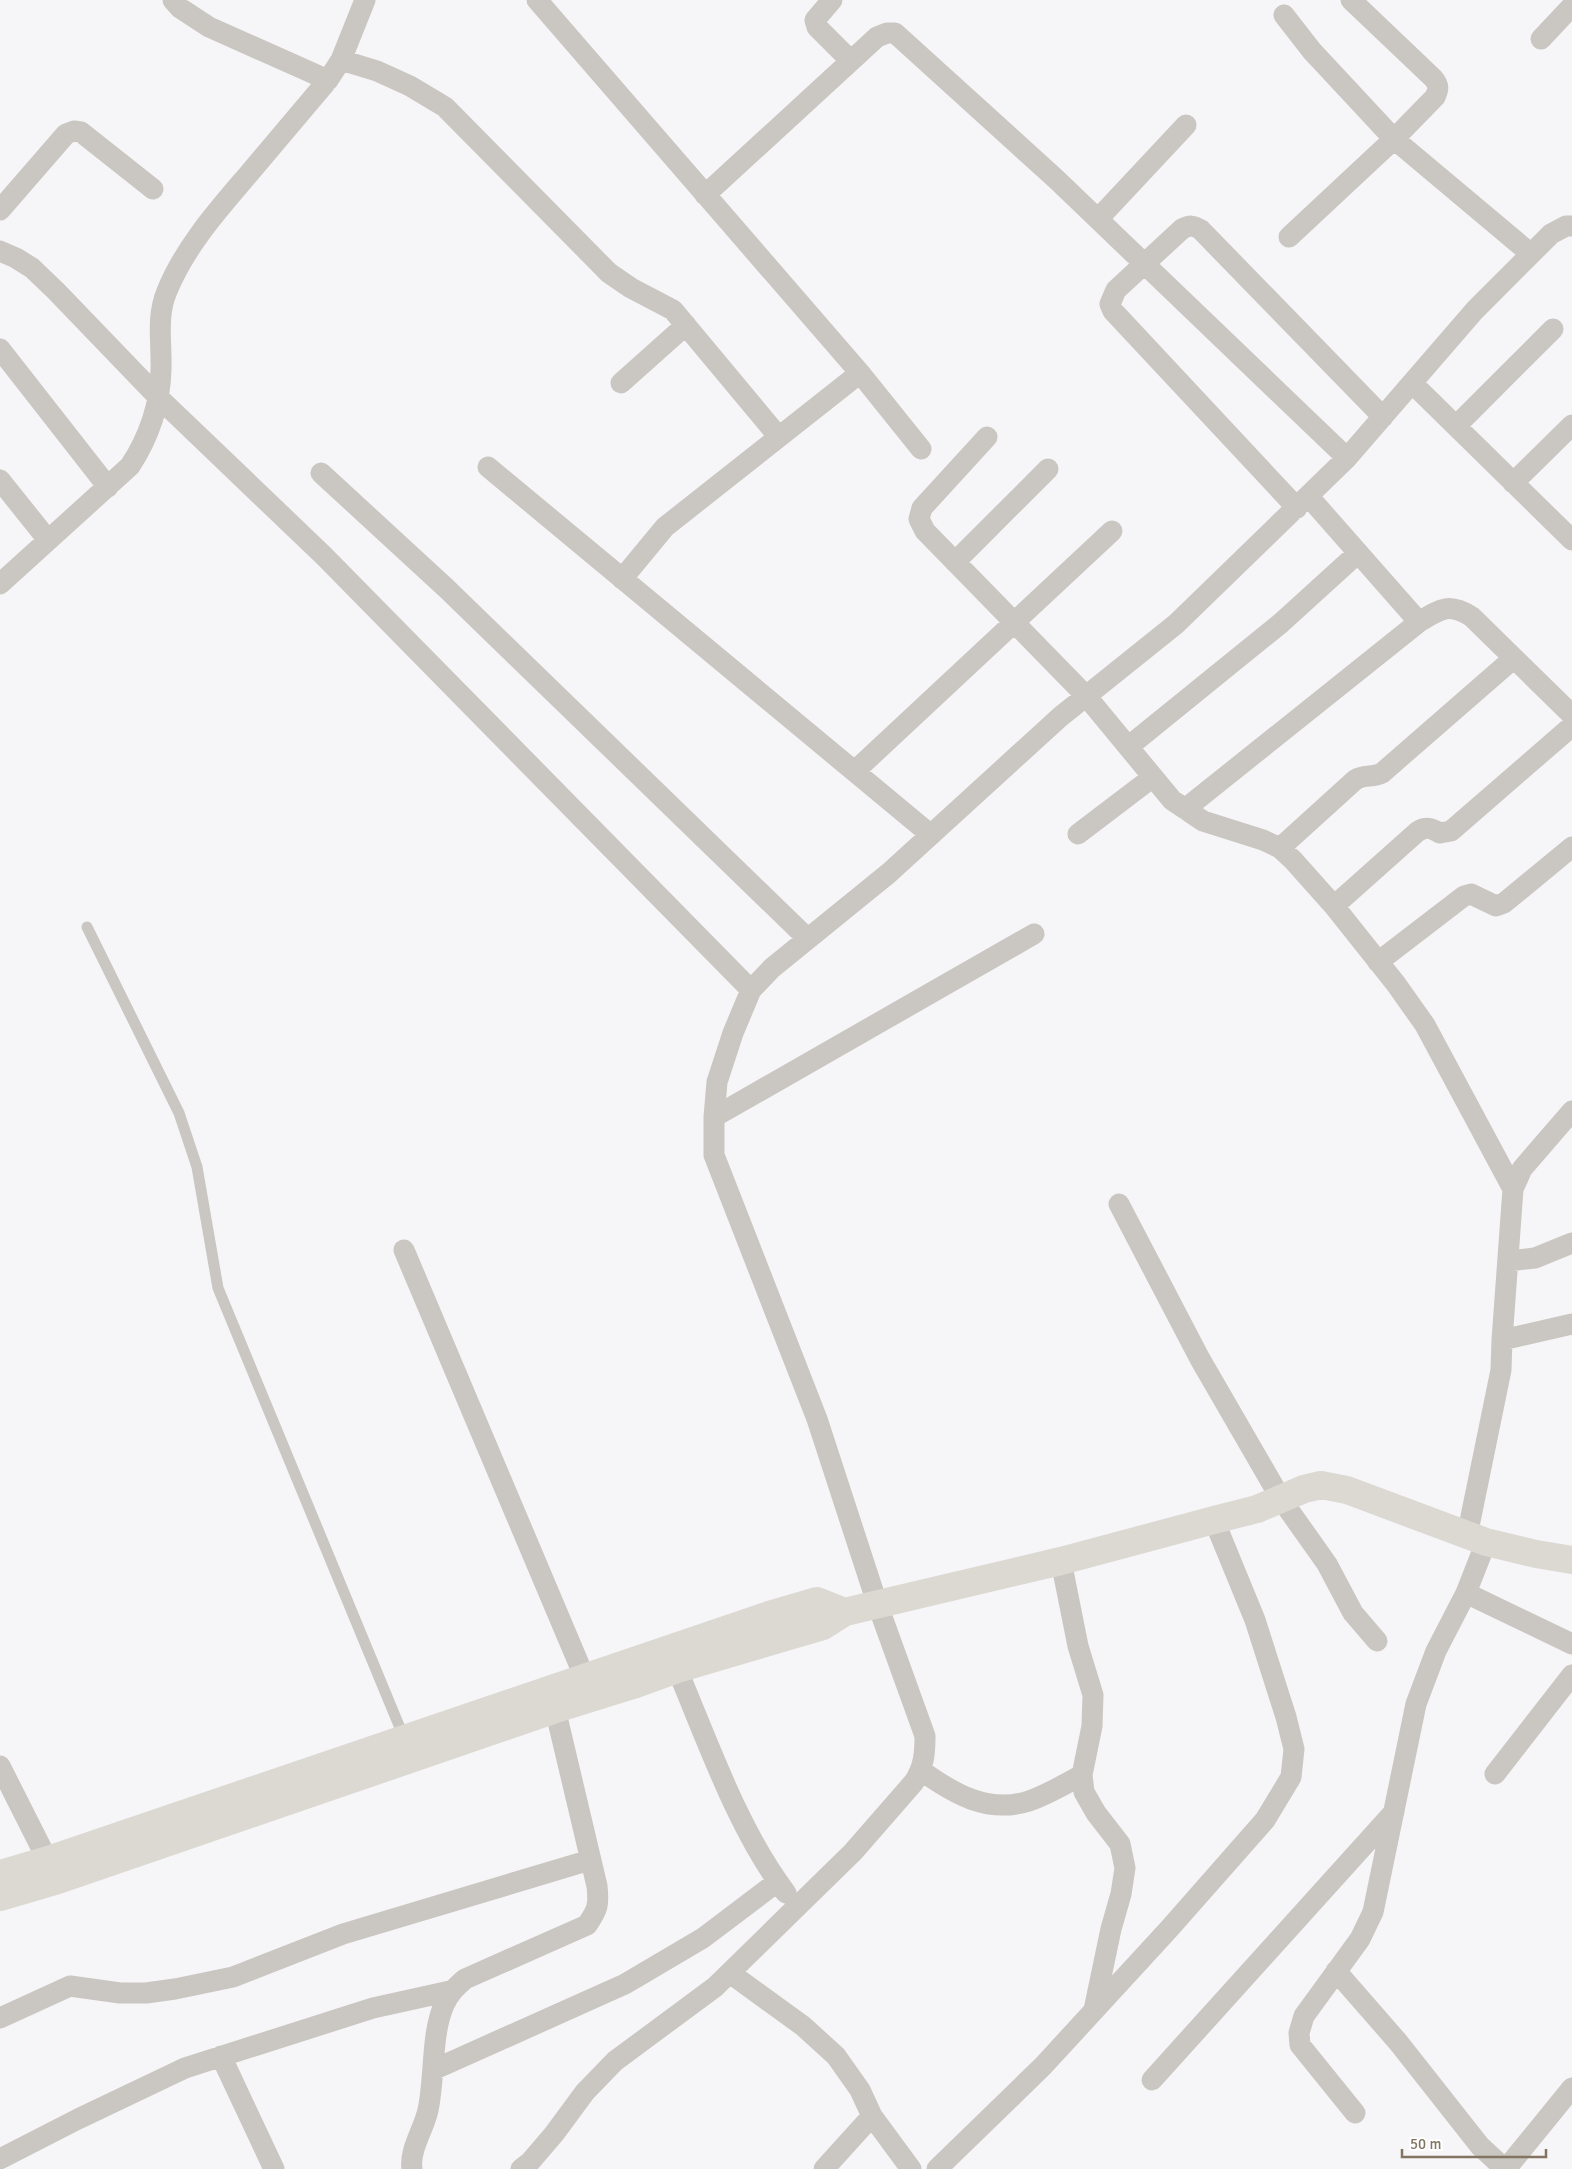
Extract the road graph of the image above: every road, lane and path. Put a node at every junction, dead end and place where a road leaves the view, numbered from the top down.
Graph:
1 (173, 0) edge
2 (365, 0) edge
3 (537, 0) edge
4 (832, 0) edge
5 (1351, 0) edge
6 (1572, 6) edge
7 (1284, 15) dead end
8 (1541, 39) dead end
9 (341, 60) junction
10 (851, 61) junction
11 (328, 80) junction
12 (1186, 125) dead end
13 (1394, 138) junction
14 (153, 189) dead end
15 (705, 195) junction
16 (0, 210) edge
17 (1098, 219) junction
18 (1572, 226) edge
19 (1289, 237) dead end
20 (0, 251) edge
21 (1531, 254) junction
22 (1144, 262) junction
23 (686, 325) junction
24 (1554, 329) dead end
25 (0, 349) edge
26 (860, 373) junction
27 (621, 383) dead end
28 (1412, 383) junction
29 (159, 398) junction
30 (1383, 417) junction
31 (1572, 425) edge
32 (1456, 426) junction
33 (778, 436) junction
34 (987, 438) dead end
35 (921, 449) dead end
36 (1347, 458) junction
37 (488, 467) dead end
38 (1048, 469) dead end
39 (321, 473) dead end
40 (0, 480) edge
41 (1513, 482) junction
42 (108, 487) junction
43 (1303, 502) junction
44 (1112, 531) dead end
45 (48, 540) junction
46 (1572, 540) edge
47 (1358, 553) junction
48 (955, 562) junction
49 (622, 579) junction
50 (0, 584) edge
51 (1419, 622) junction
52 (1014, 623) junction
53 (1514, 658) junction
54 (1087, 697) junction
55 (1572, 715) edge
56 (1572, 726) edge
57 (1128, 747) junction
58 (855, 771) junction
59 (1153, 777) junction
60 (1185, 809) junction
61 (1078, 834) dead end
62 (927, 838) junction
63 (1572, 847) edge
64 (1280, 848) junction
65 (1334, 906) junction
66 (87, 927) dead end
67 (1034, 934) dead end
68 (807, 938) junction
69 (1378, 962) junction
70 (751, 990) junction
71 (1572, 1111) edge
72 (714, 1117) junction
73 (1513, 1189) junction
74 (1119, 1204) dead end
75 (1572, 1243) edge
76 (404, 1250) dead end
77 (1508, 1261) junction
78 (1572, 1324) edge
79 (1502, 1340) junction
80 (1280, 1499) junction
81 (1214, 1520) junction
82 (1476, 1539) junction
83 (1572, 1560) edge
84 (1061, 1561) junction
85 (1466, 1592) junction
86 (877, 1603) junction
87 (1377, 1641) dead end
88 (1572, 1644) edge
89 (674, 1658) junction
90 (1572, 1675) edge
91 (584, 1676) junction
92 (553, 1699) junction
93 (405, 1740) junction
94 (0, 1766) edge
95 (922, 1771) junction
96 (1495, 1774) dead end
97 (1082, 1776) junction
98 (1394, 1812) junction
99 (590, 1860) junction
100 (53, 1870) junction
101 (0, 1874) edge
102 (777, 1882) junction
103 (0, 1897) edge
104 (796, 1907) junction
105 (1336, 1971) junction
106 (730, 1973) junction
107 (450, 1991) junction
108 (1094, 2011) junction
109 (0, 2018) edge
110 (222, 2056) junction
111 (434, 2070) junction
112 (1152, 2080) dead end
113 (1572, 2088) edge
114 (1355, 2113) dead end
115 (872, 2116) junction
116 (0, 2159) edge
117 (410, 2168) edge
118 (274, 2169) edge
119 (521, 2169) edge
120 (824, 2169) edge
121 (911, 2169) edge
122 (936, 2169) edge
123 (1505, 2169) edge

1 - 11 street
2 - 9 street
3 - 15 street
4 - 10 street
5 - 13 street
6 - 8 street
7 - 13 street
9 - 11 street
9 - 23 street
10 - 15 street
10 - 17 street
11 - 29 street
12 - 17 street
13 - 19 street
13 - 21 street
14 - 16 street
15 - 26 street
17 - 22 street
18 - 21 street
20 - 29 street
21 - 28 street
22 - 30 street
22 - 36 street
22 - 43 street
23 - 27 street
23 - 33 street
24 - 32 street
25 - 42 street
26 - 33 street
26 - 35 street
28 - 30 street
28 - 32 street
29 - 42 street
29 - 70 street
30 - 36 street
31 - 41 street
32 - 41 street
33 - 49 street
34 - 48 street
36 - 43 street
37 - 49 street
38 - 48 street
39 - 68 street
40 - 45 street
41 - 46 street
42 - 45 street
43 - 47 street
43 - 54 street
44 - 52 street
45 - 50 street
47 - 51 street
47 - 57 street
48 - 52 street
49 - 58 street
51 - 53 street
51 - 60 street
52 - 54 street
52 - 58 street
53 - 55 street
53 - 64 street
54 - 57 street
54 - 62 street
56 - 65 street
57 - 59 street
58 - 62 street
59 - 60 street
59 - 61 street
60 - 64 street
62 - 68 street
63 - 69 street
64 - 65 street
65 - 69 street
66 - 93 lane
67 - 72 street
68 - 70 street
69 - 73 street
70 - 72 street
71 - 73 street
72 - 86 street
73 - 77 street
74 - 80 street
75 - 77 street
76 - 91 street
77 - 79 street
78 - 79 street
79 - 82 street
80 - 81 street
80 - 82 street
80 - 87 street
81 - 84 street
81 - 108 street
82 - 83 street
82 - 85 street
84 - 86 street
84 - 97 street
85 - 88 street
85 - 98 street
86 - 89 street
86 - 95 street
89 - 91 street
89 - 92 street
89 - 102 street
90 - 96 street
91 - 92 street
92 - 93 street
92 - 99 street
92 - 100 street
93 - 100 street
94 - 100 street
95 - 97 street
95 - 104 street
97 - 108 street
98 - 105 street
98 - 112 street
99 - 107 street
99 - 109 street
100 - 101 street
100 - 103 street
102 - 104 street
102 - 111 street
104 - 106 street
105 - 114 street
105 - 123 street
106 - 115 street
106 - 119 street
107 - 110 street
107 - 111 street
108 - 122 street
110 - 116 street
110 - 118 street
111 - 117 street
113 - 123 street
115 - 120 street
115 - 121 street

